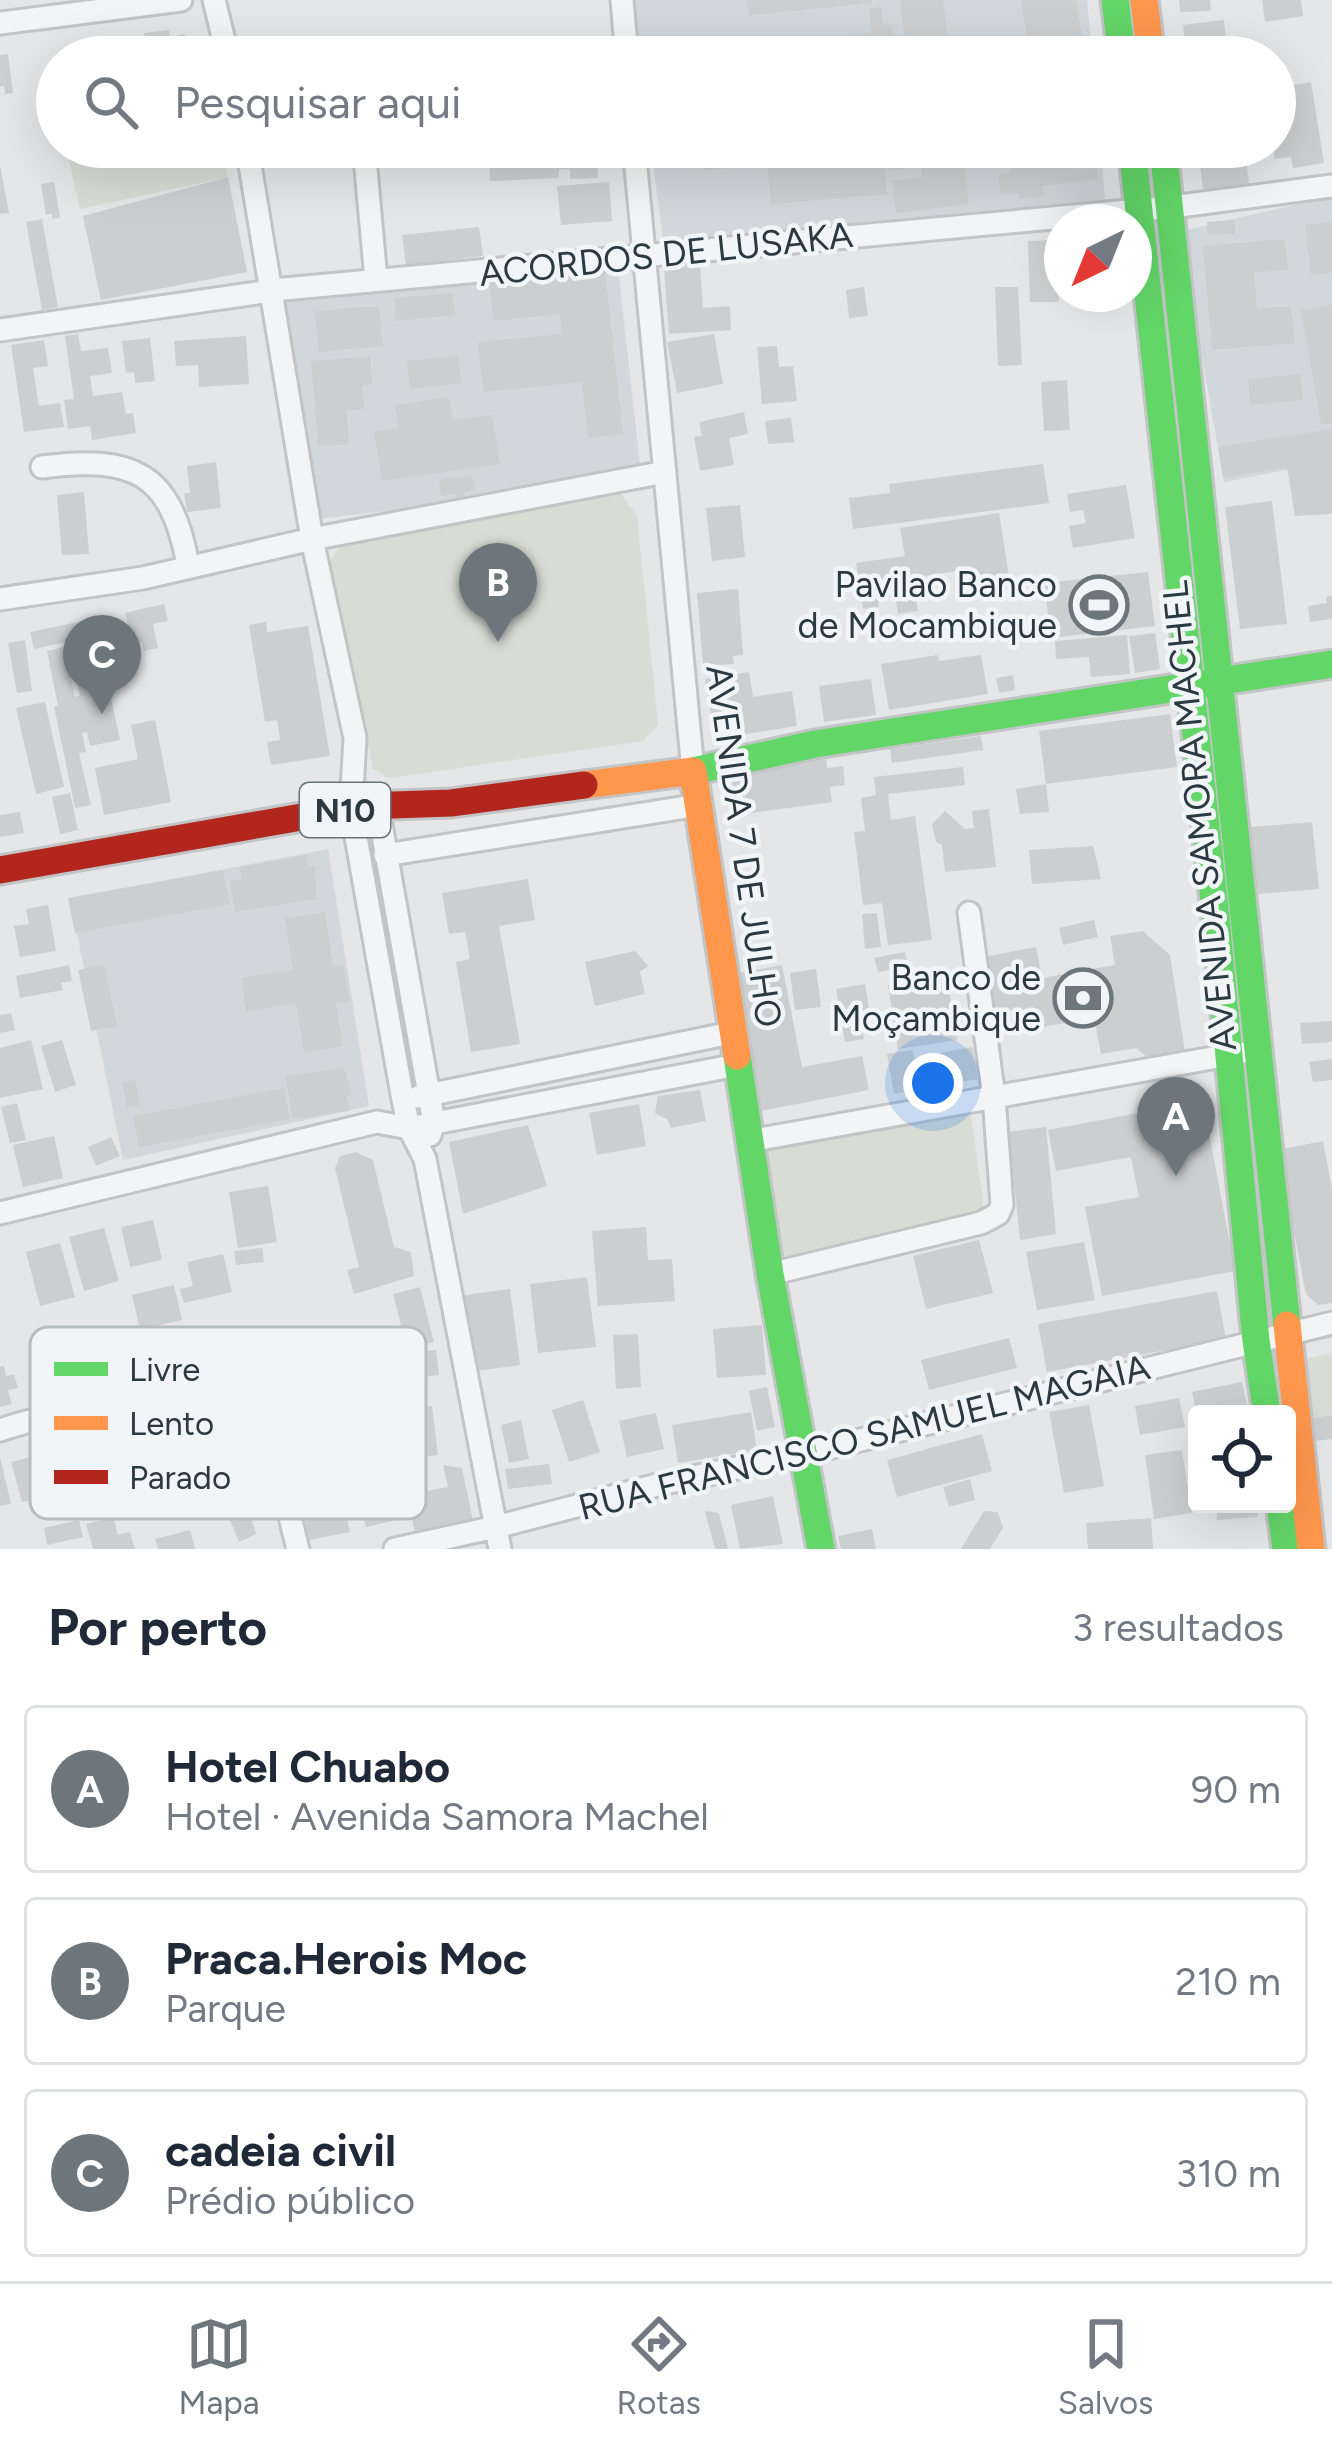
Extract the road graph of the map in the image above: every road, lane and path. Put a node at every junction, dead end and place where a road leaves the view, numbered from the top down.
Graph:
1 (181, 0) edge
2 (214, 0) edge
3 (622, 0) edge
4 (1115, 0) edge
5 (1144, 0) edge
6 (0, 23) edge
7 (223, 36) edge
8 (625, 36) edge
9 (1119, 36) edge
10 (1148, 36) edge
11 (251, 168) edge
12 (366, 168) edge
13 (636, 168) edge
14 (1135, 168) edge
15 (1166, 168) edge
16 (1332, 186) edge
17 (1140, 204) edge
18 (1152, 207) edge
19 (1172, 207) junction
20 (1044, 216) edge
21 (643, 256) junction
22 (376, 280) junction
23 (272, 291) junction
24 (1151, 312) edge
25 (0, 330) edge
26 (43, 466) dead end
27 (665, 472) junction
28 (312, 539) junction
29 (188, 565) junction
30 (0, 598) edge
31 (1332, 664) edge
32 (1222, 679) junction
33 (1190, 687) junction
34 (693, 771) junction
35 (699, 805) junction
36 (365, 808) junction
37 (385, 855) junction
38 (0, 870) edge
39 (969, 913) dead end
40 (731, 1033) junction
41 (1259, 1052) junction
42 (1229, 1054) junction
43 (737, 1065) junction
44 (429, 1095) junction
45 (994, 1097) junction
46 (404, 1100) junction
47 (377, 1122) junction
48 (434, 1123) junction
49 (409, 1128) junction
50 (749, 1141) junction
51 (424, 1159) junction
52 (0, 1213) edge
53 (770, 1274) junction
54 (1332, 1323) edge
55 (1291, 1331) junction
56 (1256, 1341) junction
57 (1266, 1405) edge
58 (30, 1425) edge
59 (0, 1430) edge
60 (804, 1454) junction
61 (1281, 1513) edge
62 (288, 1519) edge
63 (498, 1538) edge
64 (298, 1549) edge
65 (395, 1549) edge
66 (821, 1549) edge
67 (1286, 1549) edge
68 (1311, 1549) edge

1 - 6 street
2 - 7 street
3 - 8 street
4 - 9 street
5 - 10 street
11 - 23 street
12 - 22 street
13 - 21 street, AVENIDA 7 DE JULHO
14 - 17 street, AVENIDA SAMORA MACHEL
15 - 19 street, AVENIDA SAMORA MACHEL
16 - 19 street, ACORDOS DE LUSAKA
18 - 19 street, ACORDOS DE LUSAKA
19 - 32 street, AVENIDA SAMORA MACHEL
20 - 21 street, ACORDOS DE LUSAKA
21 - 22 street, ACORDOS DE LUSAKA
21 - 27 street, AVENIDA 7 DE JULHO
22 - 23 street, ACORDOS DE LUSAKA
23 - 25 street, ACORDOS DE LUSAKA
23 - 28 street
24 - 33 street, AVENIDA SAMORA MACHEL
26 - 29 street
27 - 28 street
27 - 34 street, AVENIDA 7 DE JULHO
28 - 29 street
28 - 36 street
29 - 30 street
31 - 32 street
32 - 33 street
32 - 41 street, AVENIDA SAMORA MACHEL
33 - 34 street
33 - 42 street, AVENIDA SAMORA MACHEL
34 - 35 street, AVENIDA 7 DE JULHO
34 - 36 street, N10
35 - 37 street
35 - 40 street, AVENIDA 7 DE JULHO
36 - 37 street
36 - 38 street, N10
36 - 46 street
37 - 44 street
39 - 45 street
40 - 43 street, AVENIDA 7 DE JULHO
40 - 44 street
41 - 42 street
41 - 55 street, AVENIDA SAMORA MACHEL
42 - 45 street
42 - 56 street, AVENIDA SAMORA MACHEL
43 - 48 street
43 - 50 street, AVENIDA 7 DE JULHO
44 - 46 street
44 - 48 street
45 - 50 street
45 - 53 street
46 - 47 street
46 - 49 street
47 - 49 street
47 - 52 street
48 - 49 street
48 - 51 street
49 - 51 street
50 - 53 street, AVENIDA 7 DE JULHO
51 - 63 street
53 - 60 street, AVENIDA 7 DE JULHO
54 - 55 street, RUA FRANCISCO SAMUEL MAGAIA
55 - 56 street, RUA FRANCISCO SAMUEL MAGAIA
55 - 68 street, AVENIDA SAMORA MACHEL
56 - 57 street, AVENIDA SAMORA MACHEL
56 - 60 street, RUA FRANCISCO SAMUEL MAGAIA
58 - 59 street
60 - 63 street, RUA FRANCISCO SAMUEL MAGAIA
60 - 66 street, AVENIDA 7 DE JULHO
61 - 67 street
62 - 64 street
63 - 65 street, RUA FRANCISCO SAMUEL MAGAIA

